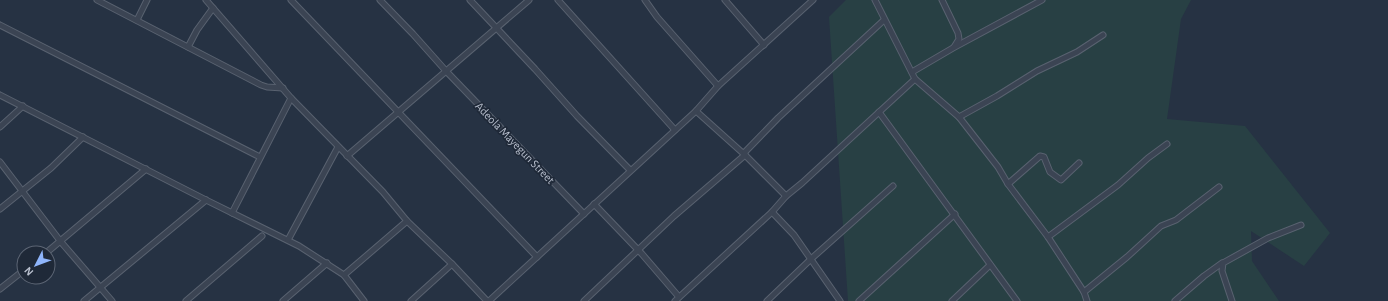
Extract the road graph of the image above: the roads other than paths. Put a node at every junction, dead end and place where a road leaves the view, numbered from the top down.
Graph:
1 (97, 0) edge
2 (147, 0) edge
3 (206, 0) edge
4 (291, 0) edge
5 (380, 0) edge
6 (470, 0) edge
7 (529, 0) edge
8 (558, 0) edge
9 (645, 0) edge
10 (725, 0) edge
11 (813, 0) edge
12 (875, 0) edge
13 (942, 0) edge
14 (1042, 0) edge
15 (1033, 2) edge
16 (212, 8) junction
17 (137, 20) junction
18 (884, 20) junction
19 (0, 25) edge
20 (497, 28) junction
21 (1103, 34) dead end
22 (764, 45) junction
23 (188, 47) junction
24 (953, 48) junction
25 (446, 71) junction
26 (912, 72) junction
27 (915, 78) junction
28 (718, 86) junction
29 (283, 88) junction
30 (0, 94) edge
31 (291, 98) junction
32 (23, 106) junction
33 (696, 111) junction
34 (398, 112) junction
35 (880, 112) junction
36 (959, 117) junction
37 (0, 127) edge
38 (675, 130) junction
39 (84, 137) junction
40 (1167, 144) dead end
41 (338, 147) junction
42 (745, 155) junction
43 (347, 156) junction
44 (260, 157) junction
45 (0, 162) edge
46 (1080, 163) dead end
47 (146, 169) junction
48 (630, 170) junction
49 (1008, 184) junction
50 (893, 186) dead end
51 (1219, 187) dead end
52 (22, 191) junction
53 (786, 196) junction
54 (206, 200) junction
55 (594, 204) junction
56 (0, 209) edge
57 (772, 212) junction
58 (232, 213) junction
59 (584, 214) junction
60 (954, 214) junction
61 (407, 221) junction
62 (1301, 225) dead end
63 (262, 236) dead end
64 (1048, 238) junction
65 (288, 240) junction
66 (61, 242) junction
67 (56, 246) edge
68 (639, 250) junction
69 (537, 257) junction
70 (811, 259) junction
71 (327, 263) junction
72 (1223, 263) junction
73 (452, 264) junction
74 (990, 265) junction
75 (344, 274) junction
76 (16, 276) edge
77 (100, 288) junction
78 (0, 289) edge
79 (1084, 292) junction
80 (679, 297) junction
81 (84, 301) edge
82 (112, 301) edge
83 (186, 301) edge
84 (283, 301) edge
85 (364, 301) edge
86 (411, 301) edge
87 (488, 301) edge
88 (584, 301) edge
89 (674, 301) edge
90 (767, 301) edge
91 (840, 301) edge
92 (858, 301) edge
93 (952, 301) edge
94 (1017, 301) edge
95 (1088, 301) edge
96 (1175, 301) edge
97 (1232, 301) edge

1 - 17 street
2 - 17 street
3 - 16 street
4 - 34 street
5 - 25 street, Adeola Mayegun Street
6 - 20 street
7 - 20 street
8 - 38 street
9 - 28 street
10 - 22 street
11 - 22 street
12 - 18 street
13 - 24 street
14 - 15 street
15 - 24 street
16 - 23 street
16 - 29 street
17 - 23 street
18 - 26 street
18 - 42 street
19 - 44 street
20 - 25 street
20 - 48 street
21 - 36 street
22 - 28 street
23 - 29 street
24 - 26 street
25 - 34 street
25 - 59 street, Adeola Mayegun Street
26 - 27 street
27 - 35 street
27 - 36 street
28 - 33 street
29 - 31 street
30 - 32 street
31 - 41 street
31 - 44 street
32 - 37 street
32 - 39 street
33 - 38 street
33 - 42 street
34 - 43 street
34 - 69 street
35 - 53 street
35 - 60 street
36 - 49 street
38 - 48 street
39 - 47 street
39 - 52 street
40 - 64 street
41 - 43 street
41 - 65 street
42 - 53 street
42 - 68 street
43 - 61 street
44 - 58 street
45 - 52 street
46 - 49 street
47 - 54 street
47 - 66 street
48 - 55 street
49 - 64 street
50 - 70 street
51 - 79 street
52 - 56 street
52 - 66 street
53 - 57 street
54 - 58 street
54 - 77 street
55 - 59 street
55 - 68 street
57 - 70 street
57 - 80 street
58 - 65 street
59 - 69 street
60 - 74 street
60 - 92 street
61 - 73 street
61 - 75 street
62 - 72 street
63 - 83 street
64 - 79 street
65 - 71 street
66 - 67 street
66 - 77 street
68 - 80 street
68 - 88 street
69 - 87 street
70 - 90 street
70 - 91 street
71 - 75 street
71 - 84 street
72 - 96 street
72 - 97 street
73 - 86 street
73 - 87 street
74 - 93 street
74 - 94 street
75 - 85 street
76 - 78 street
77 - 81 street
77 - 82 street
79 - 95 street
80 - 89 street

